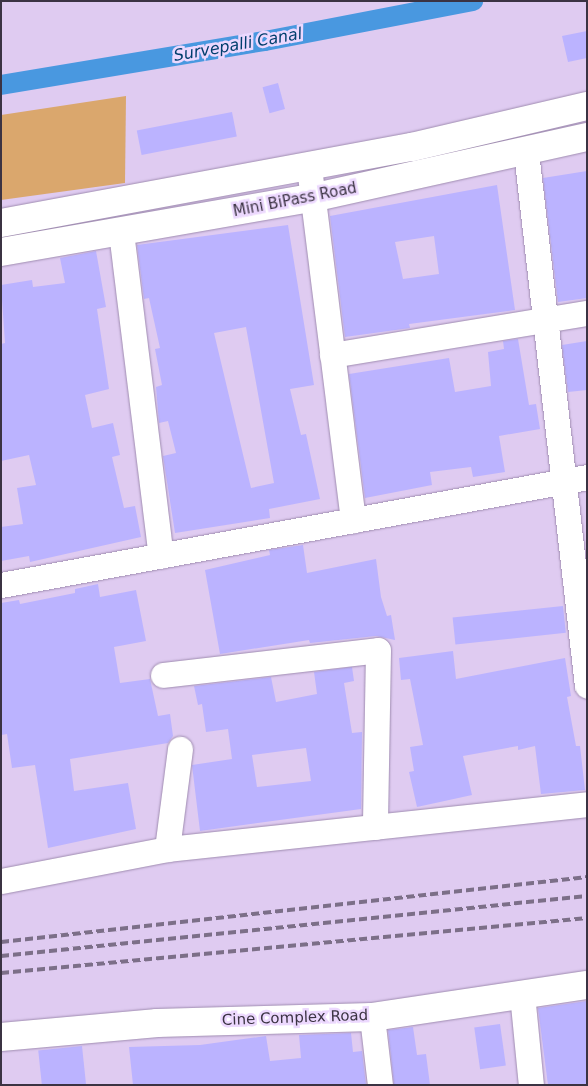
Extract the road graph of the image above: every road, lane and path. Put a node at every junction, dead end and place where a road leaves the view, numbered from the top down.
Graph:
1 (587, 106) edge
2 (587, 138) edge
3 (526, 152) junction
4 (309, 167) junction
5 (316, 197) junction
6 (1, 223) edge
7 (121, 232) junction
8 (1, 252) edge
9 (587, 313) edge
10 (543, 321) junction
11 (332, 355) junction
12 (576, 479) edge
13 (353, 520) junction
14 (161, 556) junction
15 (1, 586) edge
16 (585, 650) edge
17 (163, 675) dead end
18 (587, 686) edge
19 (180, 749) dead end
20 (587, 804) edge
21 (375, 827) junction
22 (167, 849) junction
23 (1, 881) edge
24 (587, 985) edge
25 (522, 994) junction
26 (372, 1017) junction
27 (1, 1037) edge
28 (380, 1085) edge
29 (531, 1085) edge

1 - 4 main road
2 - 3 main road, Mini BiPass Road
3 - 5 main road, Mini BiPass Road
3 - 10 street
4 - 5 street
4 - 6 main road
5 - 7 main road, Mini BiPass Road
5 - 11 street
7 - 8 main road, Mini BiPass Road
7 - 14 street
9 - 10 street
10 - 11 street
10 - 12 street
11 - 13 street
12 - 13 street
12 - 16 street
13 - 14 street
14 - 15 street
16 - 18 street
17 - 21 street
19 - 22 street
20 - 21 street
21 - 22 street
22 - 23 street
24 - 25 main road, Cine Complex Road
25 - 26 main road, Cine Complex Road
25 - 29 street
26 - 27 main road, Cine Complex Road
26 - 28 street

